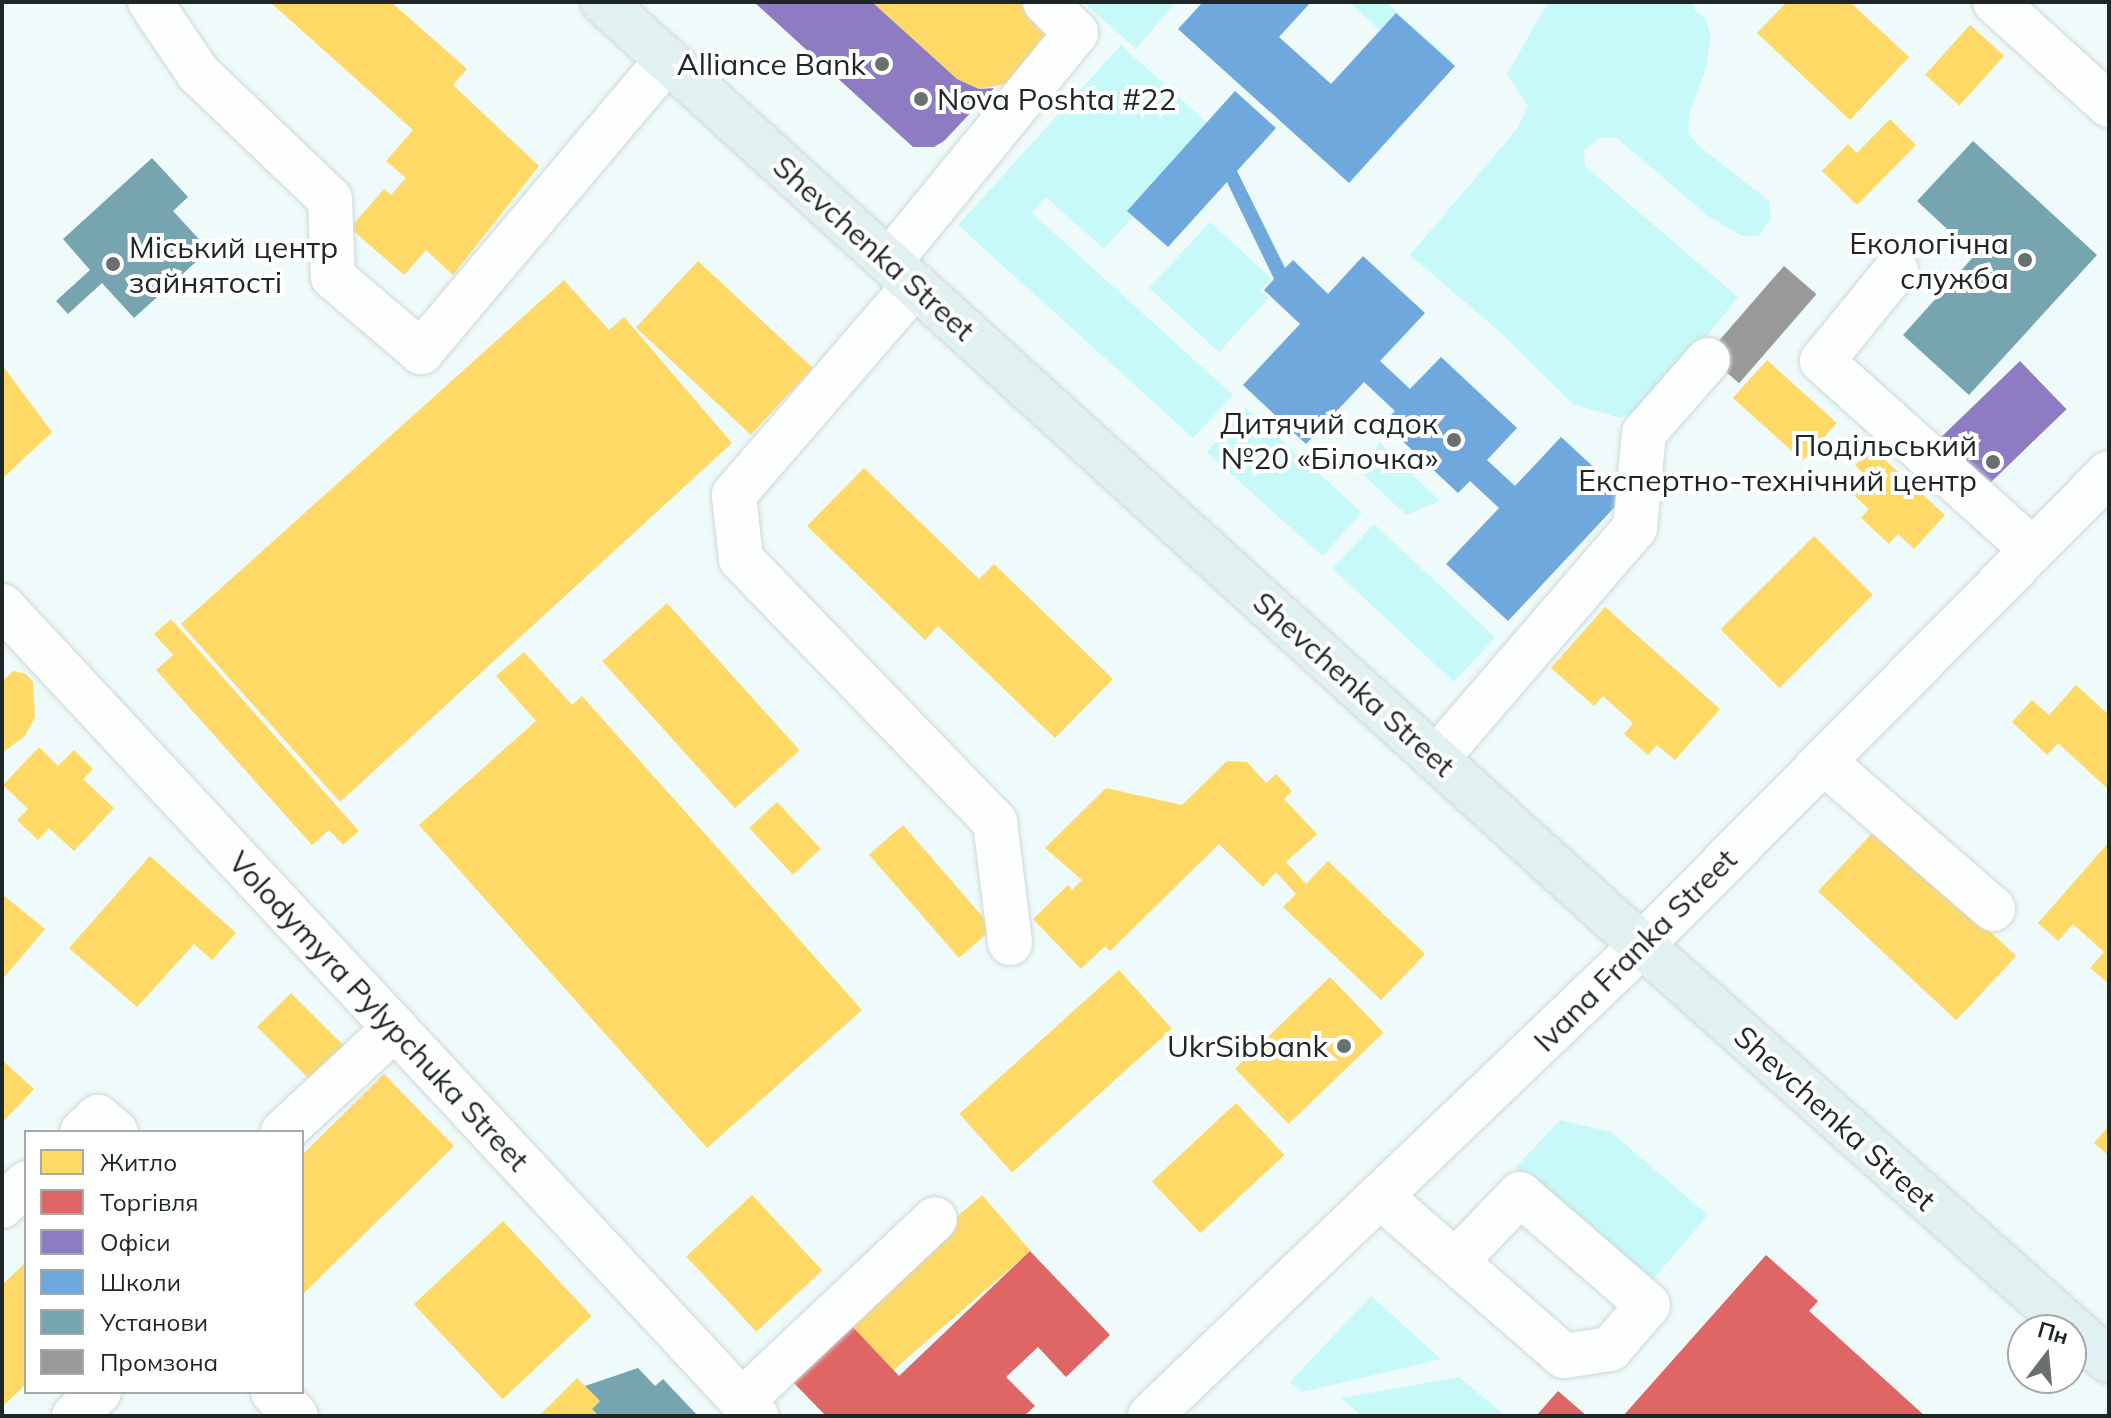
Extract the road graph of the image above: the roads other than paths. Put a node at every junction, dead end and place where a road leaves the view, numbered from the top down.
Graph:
1 (150, 2) edge
2 (603, 2) edge
3 (1045, 2) edge
4 (1995, 2) edge
5 (667, 60) junction
6 (2109, 105) edge
7 (1896, 270) dead end
8 (902, 274) junction
9 (1708, 360) dead end
10 (2109, 473) edge
11 (2033, 550) junction
12 (2, 606) edge
13 (1436, 759) junction
14 (1824, 762) junction
15 (1993, 909) dead end
16 (1010, 943) dead end
17 (1642, 945) junction
18 (395, 1028) junction
19 (84, 1130) edge
20 (114, 1130) edge
21 (285, 1130) edge
22 (24, 1186) edge
23 (1380, 1196) junction
24 (2, 1206) edge
25 (935, 1219) dead end
26 (1456, 1261) dead end
27 (2109, 1361) edge
28 (97, 1394) edge
29 (275, 1394) edge
30 (749, 1408) edge
31 (1159, 1413) edge
32 (74, 1416) edge
33 (296, 1416) edge

1 - 5 street
2 - 5 main road, Shevchenka Street
3 - 8 street
4 - 6 street
5 - 8 main road, Shevchenka Street
7 - 11 street
8 - 13 main road, Shevchenka Street
8 - 16 street
9 - 13 street
10 - 11 street, Ivana Franka Street
11 - 14 street, Ivana Franka Street
12 - 18 street, Volodymyra Pylypchuka Street
13 - 17 main road, Shevchenka Street
14 - 15 street
14 - 17 street, Ivana Franka Street
17 - 23 street, Ivana Franka Street
17 - 27 main road, Shevchenka Street
18 - 21 street
18 - 30 street, Volodymyra Pylypchuka Street
19 - 20 street
22 - 24 street
23 - 26 street
23 - 31 street, Ivana Franka Street
25 - 30 street
28 - 32 street
29 - 33 street

